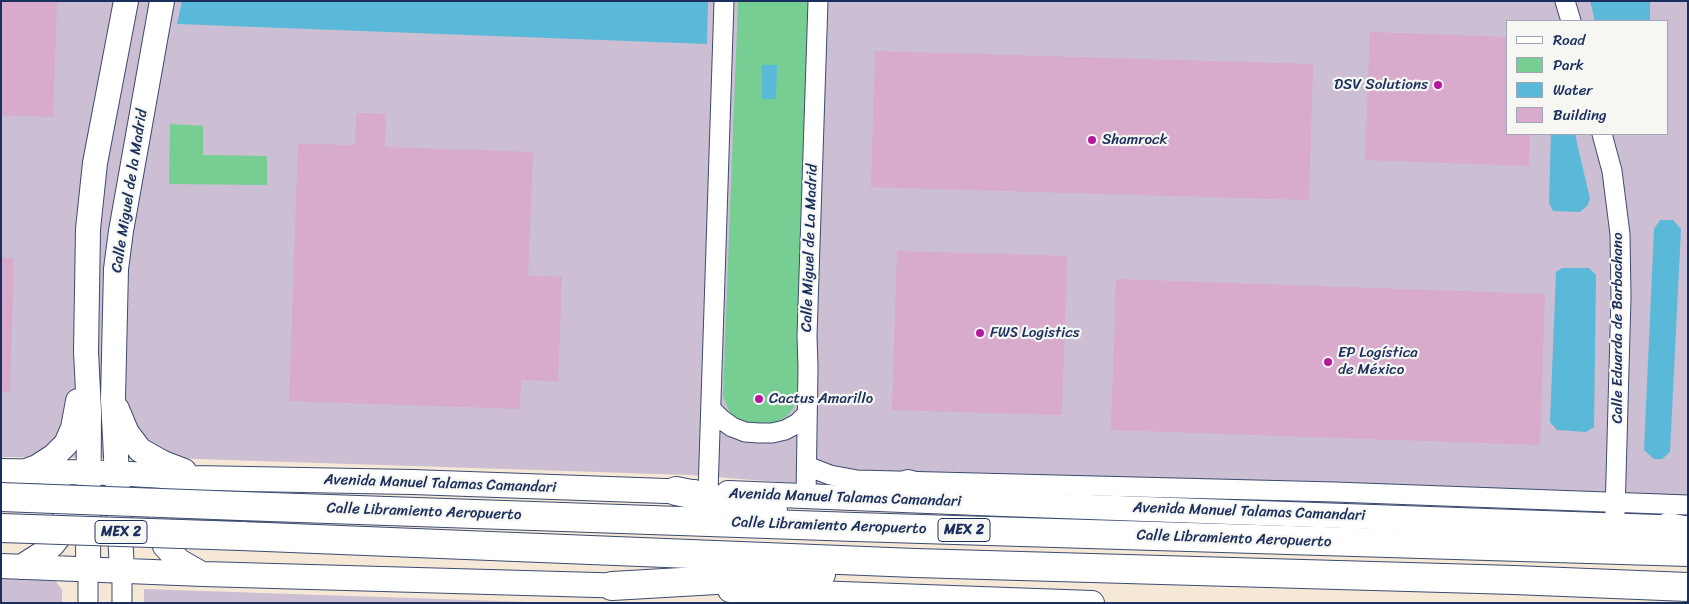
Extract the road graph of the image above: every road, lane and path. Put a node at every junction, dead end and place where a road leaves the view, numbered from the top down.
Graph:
1 (126, 1) edge
2 (162, 1) edge
3 (724, 1) edge
4 (818, 1) edge
5 (1565, 1) edge
6 (1571, 20) edge
7 (1602, 135) edge
8 (86, 352) junction
9 (113, 399) junction
10 (711, 409) junction
11 (807, 414) junction
12 (806, 466) junction
13 (19, 472) edge
14 (88, 472) junction
15 (116, 472) junction
16 (200, 478) junction
17 (908, 482) junction
18 (676, 491) junction
19 (708, 492) junction
20 (806, 496) junction
21 (1, 497) edge
22 (1002, 504) junction
23 (1688, 505) edge
24 (1615, 513) junction
25 (856, 527) junction
26 (1, 528) edge
27 (1681, 528) edge
28 (1688, 552) edge
29 (916, 563) junction
30 (11, 567) edge
31 (88, 570) junction
32 (122, 570) junction
33 (203, 574) junction
34 (1514, 580) junction
35 (612, 586) junction
36 (1688, 587) edge
37 (88, 603) edge
38 (122, 603) edge
39 (1092, 603) edge
40 (1675, 603) edge

1 - 8 main road, Calle Miguel de la Madrid
2 - 9 main road, Calle Miguel de la Madrid
3 - 10 street
4 - 11 street, Calle Miguel de La Madrid
5 - 6 street
7 - 24 street, Calle Eduarda de Barbachano
8 - 13 main road
8 - 14 main road, Calle Miguel de la Madrid
9 - 15 main road, Calle Miguel de la Madrid
9 - 16 main road
10 - 11 street
10 - 19 street
11 - 12 street, Calle Miguel de La Madrid
12 - 17 street
12 - 20 street, Calle Miguel de La Madrid
13 - 14 main road, Avenida Manuel Talamas Camandari
13 - 30 main road
14 - 15 main road, Avenida Manuel Talamas Camandari
14 - 31 main road, Calle Miguel de la Madrid
15 - 16 main road, Avenida Manuel Talamas Camandari
15 - 32 main road, Calle Miguel de la Madrid
16 - 18 main road, Avenida Manuel Talamas Camandari
16 - 33 main road
17 - 22 main road
17 - 24 street
18 - 19 main road, Avenida Manuel Talamas Camandari
18 - 25 highway
19 - 20 main road, Avenida Manuel Talamas Camandari
20 - 22 main road, Avenida Manuel Talamas Camandari
21 - 25 highway, Calle Libramiento Aeropuerto / MEX 2, bridge
22 - 24 main road, Avenida Manuel Talamas Camandari
23 - 24 street
24 - 27 main road, Avenida Manuel Talamas Camandari
25 - 28 highway, Calle Libramiento Aeropuerto / MEX 2
26 - 29 highway, Calle Libramiento Aeropuerto / MEX 2, bridge
29 - 34 highway, Calle Libramiento Aeropuerto / MEX 2
29 - 35 highway
30 - 31 main road
31 - 32 main road
31 - 37 street
32 - 33 main road
32 - 38 street
33 - 35 main road
34 - 36 highway, Calle Libramiento Aeropuerto / MEX 2
34 - 40 highway
35 - 39 main road

